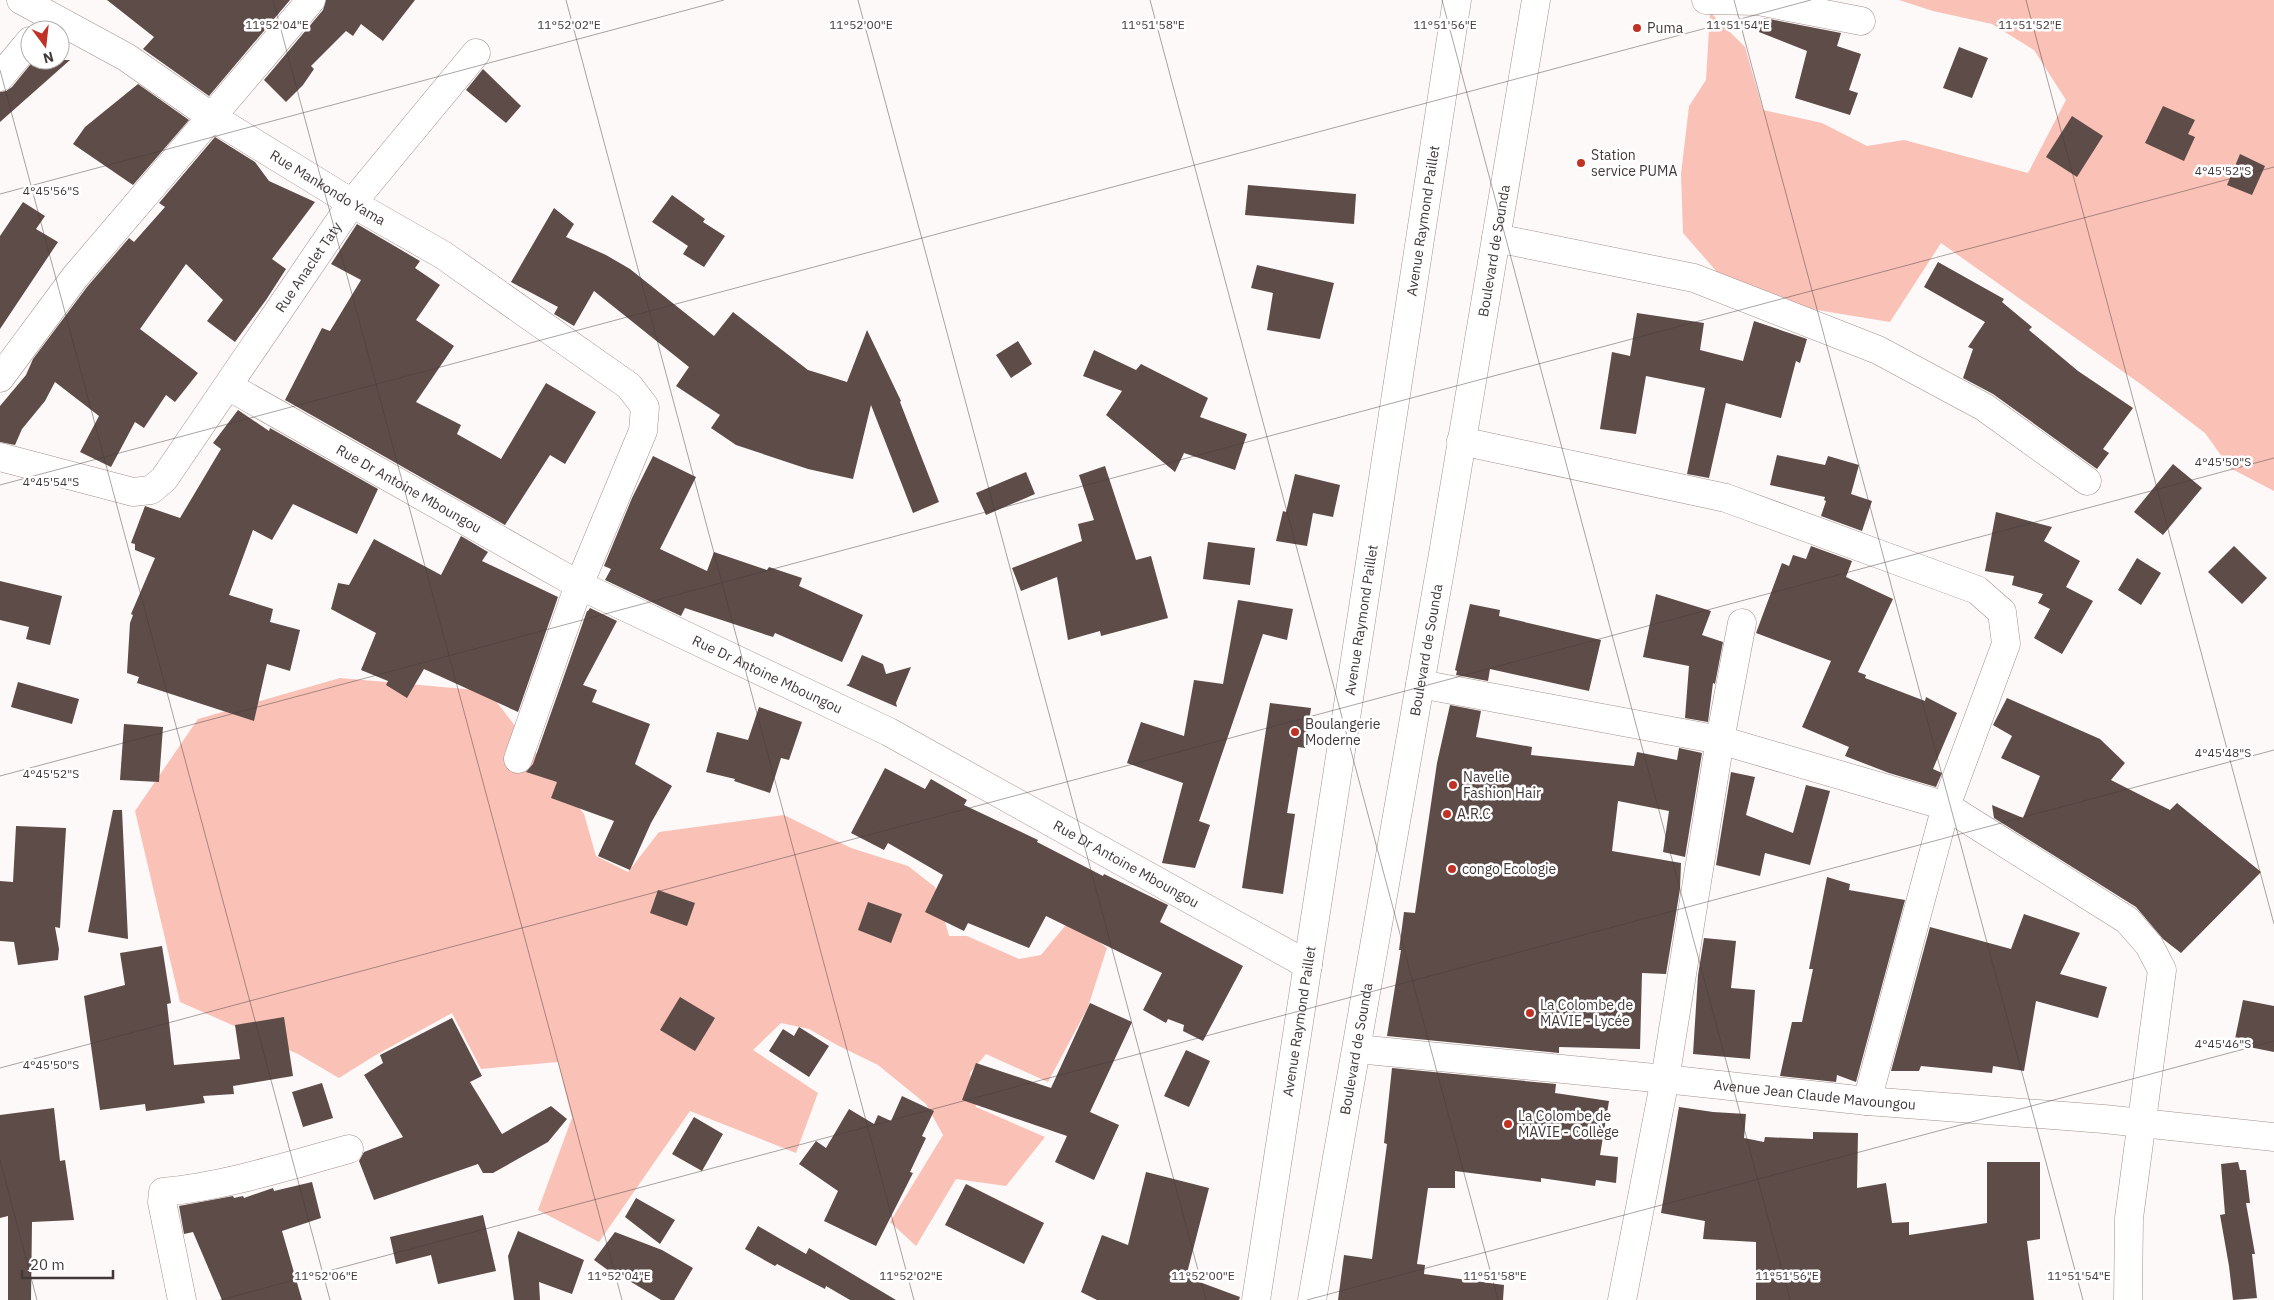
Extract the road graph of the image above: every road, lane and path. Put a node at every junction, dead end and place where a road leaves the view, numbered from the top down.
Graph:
1 (21, 0) edge
2 (311, 0) edge
3 (1457, 0) edge
4 (1536, 0) edge
5 (1706, 0) edge
6 (51, 16) edge
7 (1861, 21) dead end
8 (20, 53) edge
9 (476, 53) dead end
10 (0, 77) edge
11 (212, 117) junction
12 (352, 203) junction
13 (1496, 238) junction
14 (0, 378) edge
15 (228, 386) junction
16 (1461, 441) junction
17 (0, 457) edge
18 (2087, 481) dead end
19 (579, 585) junction
20 (1742, 623) dead end
21 (1420, 684) junction
22 (1720, 740) junction
23 (518, 759) dead end
24 (1946, 806) junction
25 (1308, 965) junction
26 (1357, 1049) junction
27 (1665, 1079) junction
28 (1867, 1101) junction
29 (2142, 1124) junction
30 (2274, 1137) edge
31 (349, 1149) dead end
32 (182, 1300) edge
33 (1256, 1300) edge
34 (1312, 1300) edge
35 (1622, 1300) edge
36 (2128, 1300) edge

1 - 6 street, Rue Mankondo Yama
2 - 11 street
3 - 25 street, Avenue Raymond Paillet
4 - 13 street, Boulevard de Sounda
5 - 7 street
6 - 11 street, Rue Mankondo Yama
8 - 10 street
9 - 12 street, Rue Anaclet Taty
11 - 12 street, Rue Mankondo Yama
11 - 14 street
12 - 15 street, Rue Anaclet Taty
12 - 19 street, Rue Mankondo Yama
13 - 16 street, Boulevard de Sounda
13 - 18 street
15 - 17 street, Rue Anaclet Taty
15 - 19 street, Rue Dr Antoine Mboungou
16 - 21 street, Boulevard de Sounda
16 - 24 street
19 - 23 street, Rue Mankondo Yama
19 - 25 street, Rue Dr Antoine Mboungou
20 - 22 street
21 - 22 street
21 - 26 street, Boulevard de Sounda
22 - 24 street
22 - 27 street
24 - 28 street
24 - 29 street
25 - 33 street, Avenue Raymond Paillet
26 - 27 street, Avenue Jean Claude Mavoungou
26 - 34 street, Boulevard de Sounda
27 - 28 street, Avenue Jean Claude Mavoungou
27 - 35 street
28 - 29 street, Avenue Jean Claude Mavoungou
29 - 30 street, Avenue Jean Claude Mavoungou
29 - 36 street
31 - 32 street

